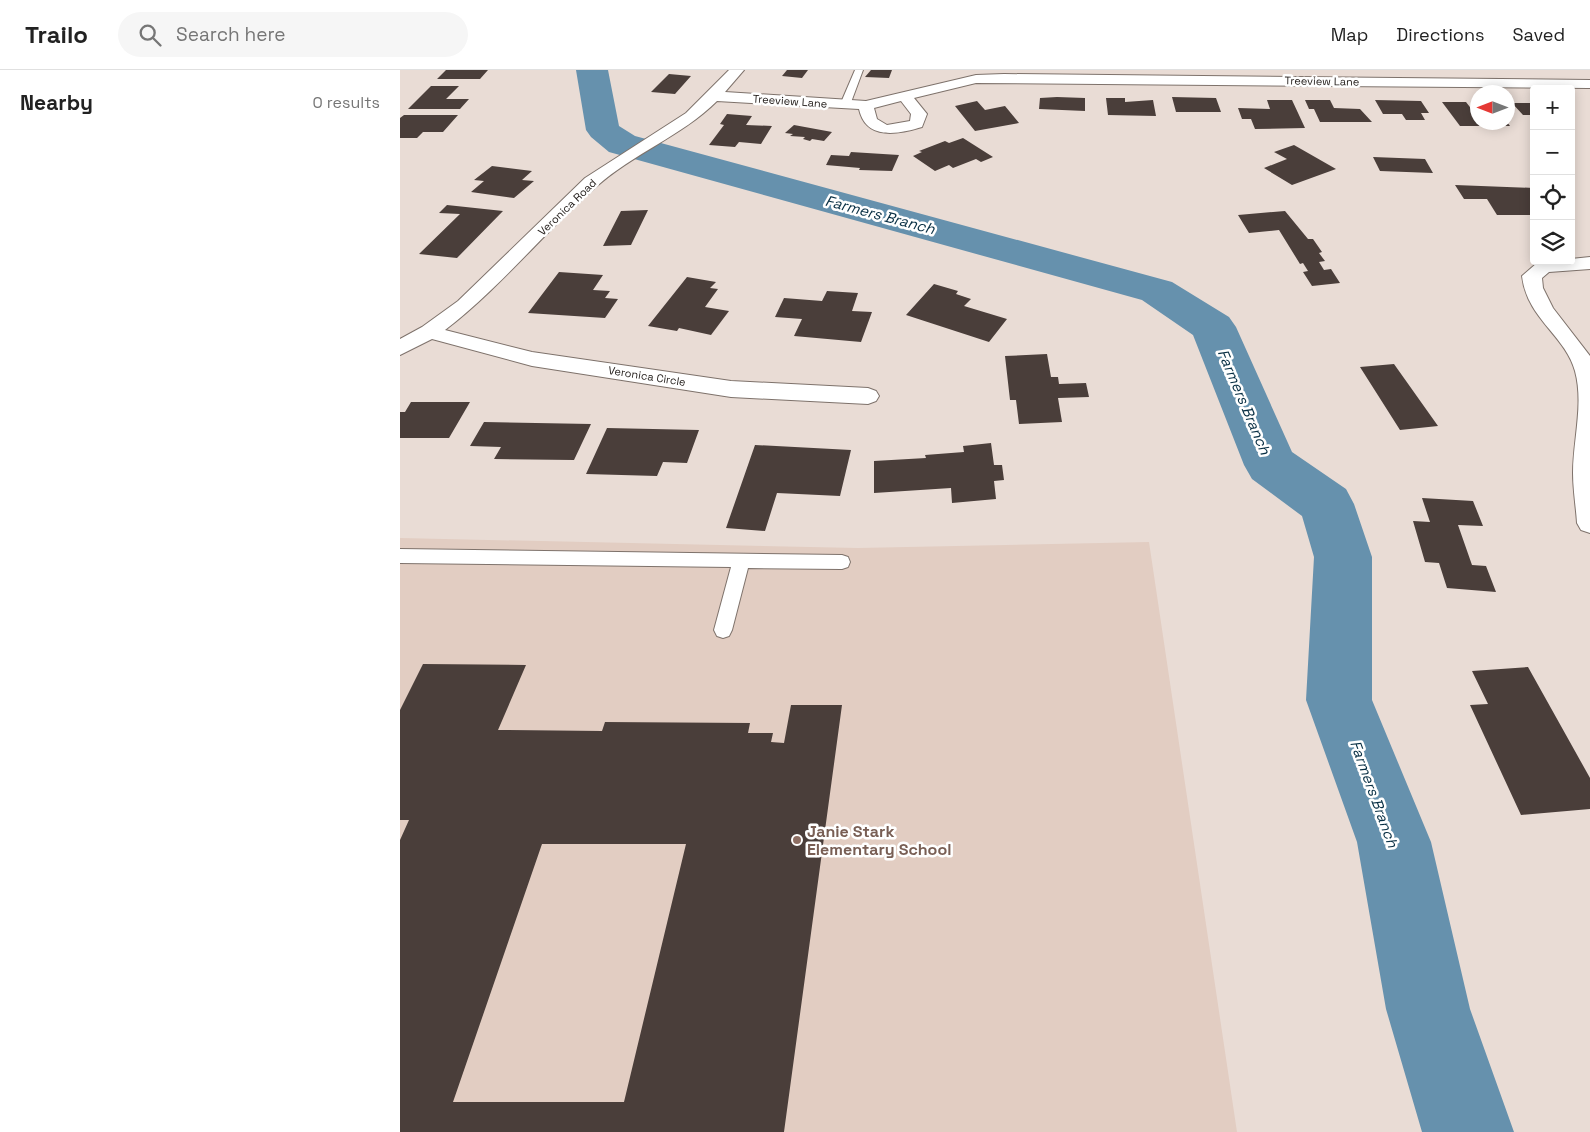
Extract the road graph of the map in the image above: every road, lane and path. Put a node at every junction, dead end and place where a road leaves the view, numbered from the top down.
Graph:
1 (737, 70) edge
2 (858, 70) edge
3 (1474, 70) edge
4 (1488, 83) junction
5 (1590, 84) edge
6 (714, 96) junction
7 (906, 97) junction
8 (845, 105) junction
9 (866, 105) junction
10 (1590, 263) edge
11 (430, 332) junction
12 (400, 348) edge
13 (1590, 391) edge
14 (868, 396) dead end
15 (1590, 523) edge
16 (400, 556) edge
17 (741, 560) junction
18 (842, 562) dead end
19 (723, 630) dead end

1 - 6 street, Veronica Road
2 - 8 lane
3 - 4 street
4 - 5 street, Treeview Lane
4 - 7 street, Treeview Lane
6 - 8 street, Treeview Lane
6 - 11 street, Veronica Road
7 - 9 street, Treeview Lane
7 - 9 street
8 - 9 street, Treeview Lane
10 - 13 street
11 - 12 street, Veronica Road
11 - 14 street, Veronica Circle
13 - 15 street
16 - 17 lane
17 - 18 lane
17 - 19 lane

